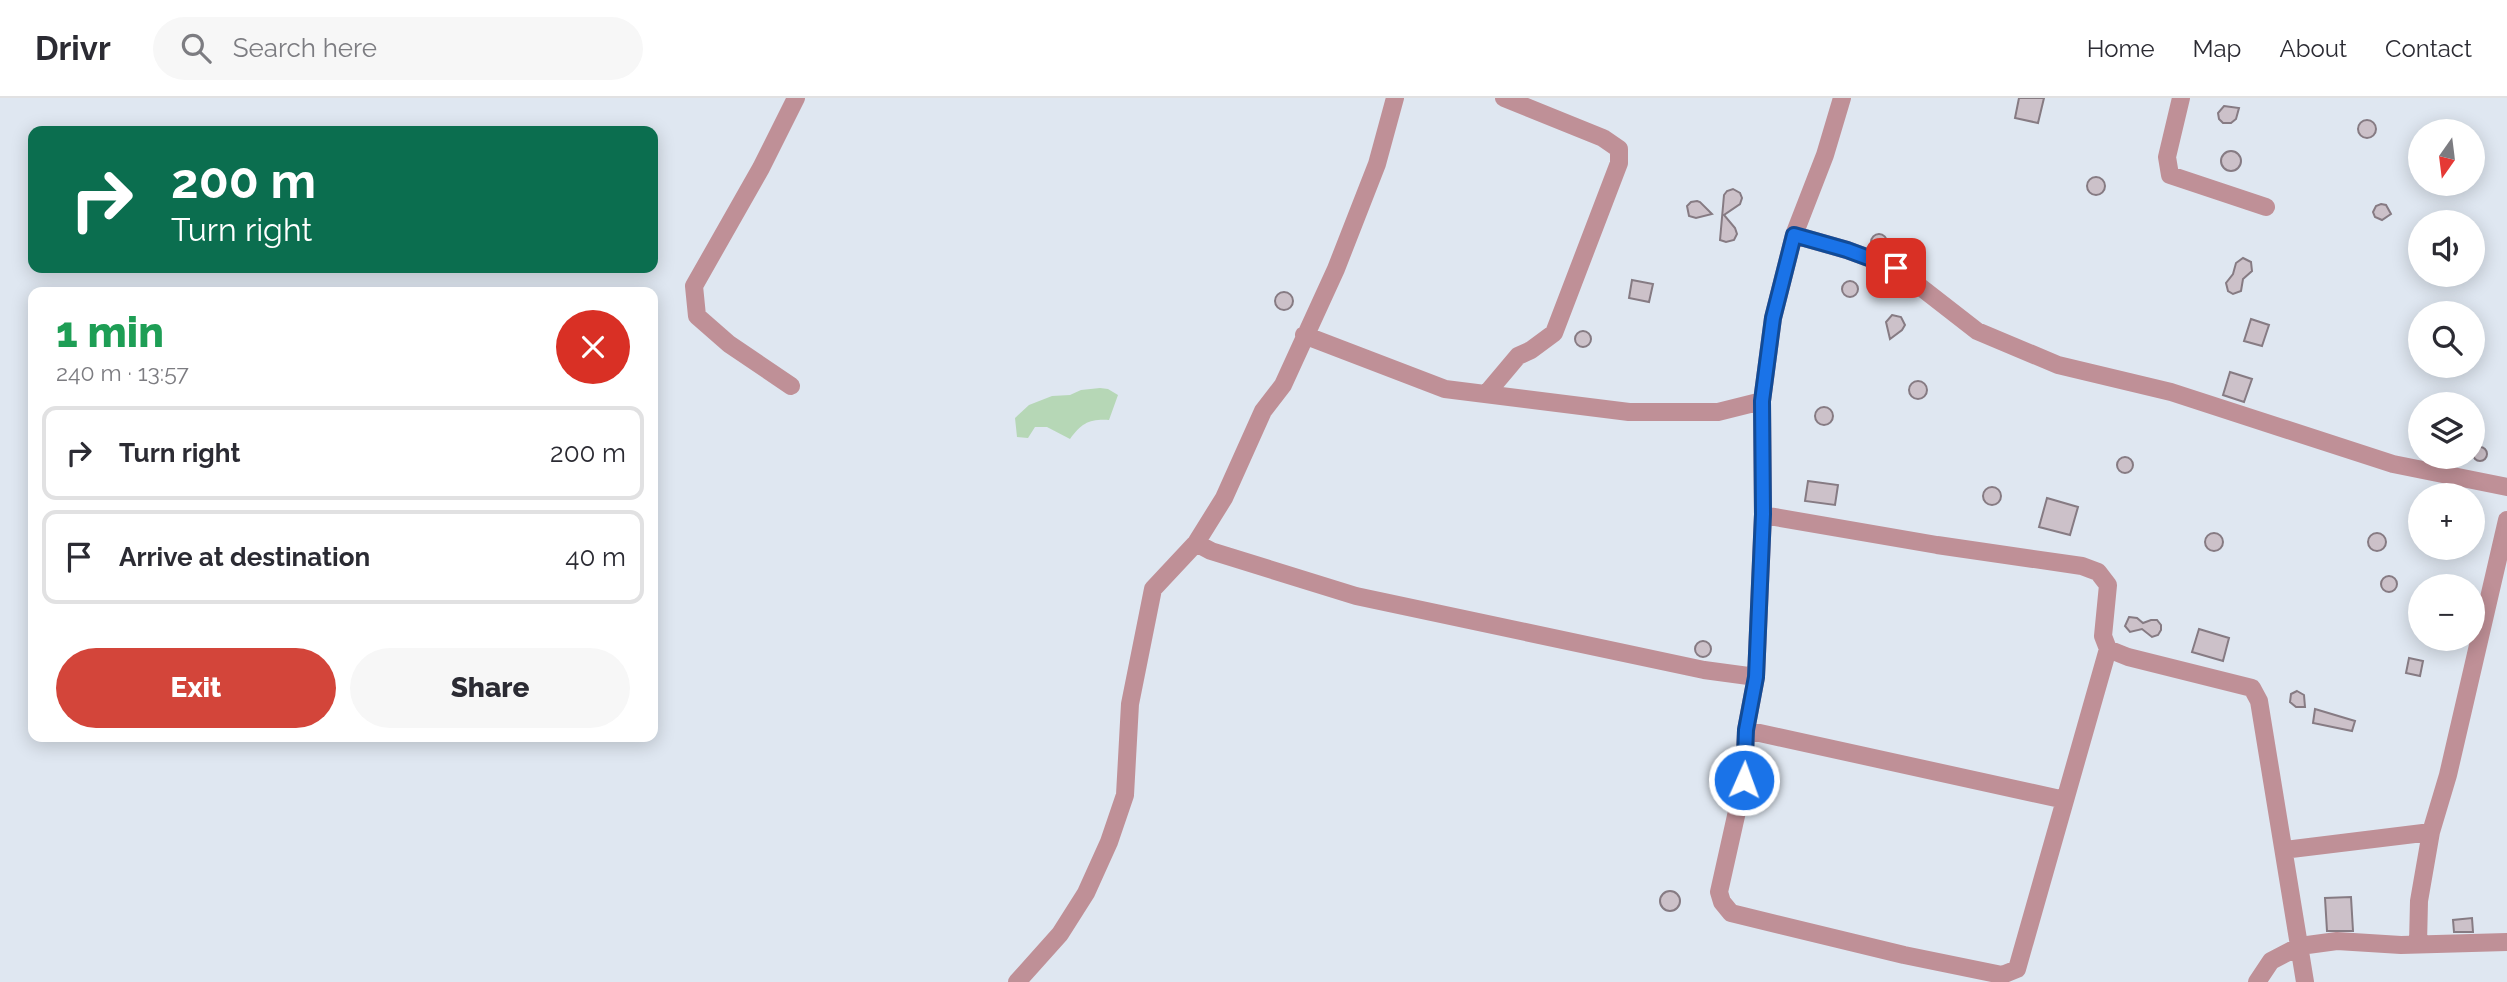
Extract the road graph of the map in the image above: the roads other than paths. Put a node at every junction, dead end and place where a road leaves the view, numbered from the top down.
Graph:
1 (796, 98) edge
2 (1395, 98) edge
3 (1504, 98) edge
4 (1842, 98) edge
5 (2181, 98) edge
6 (2266, 207) dead end
7 (1794, 235) junction
8 (1304, 335) junction
9 (791, 386) dead end
10 (1486, 394) junction
11 (1762, 401) junction
12 (2507, 487) edge
13 (1763, 514) junction
14 (2507, 520) edge
15 (1196, 543) junction
16 (2108, 649) junction
17 (1756, 677) junction
18 (1746, 730) junction
19 (2065, 800) junction
20 (2431, 832) junction
21 (2284, 850) junction
22 (2507, 942) edge
23 (2418, 944) junction
24 (2300, 946) junction
25 (1017, 982) edge
26 (2257, 982) edge
27 (2305, 982) edge

1 - 9 street
2 - 8 street
3 - 10 street
4 - 7 street
5 - 6 street
7 - 11 street
7 - 12 street
8 - 10 street
8 - 15 street
10 - 11 street
11 - 13 street
13 - 16 street
13 - 17 street
14 - 20 street
15 - 17 street
15 - 25 street
16 - 19 street
16 - 21 street
17 - 18 street
18 - 19 street
18 - 19 street
20 - 21 street
20 - 23 street
21 - 24 street
22 - 23 street
23 - 24 street
24 - 26 street
24 - 27 street

